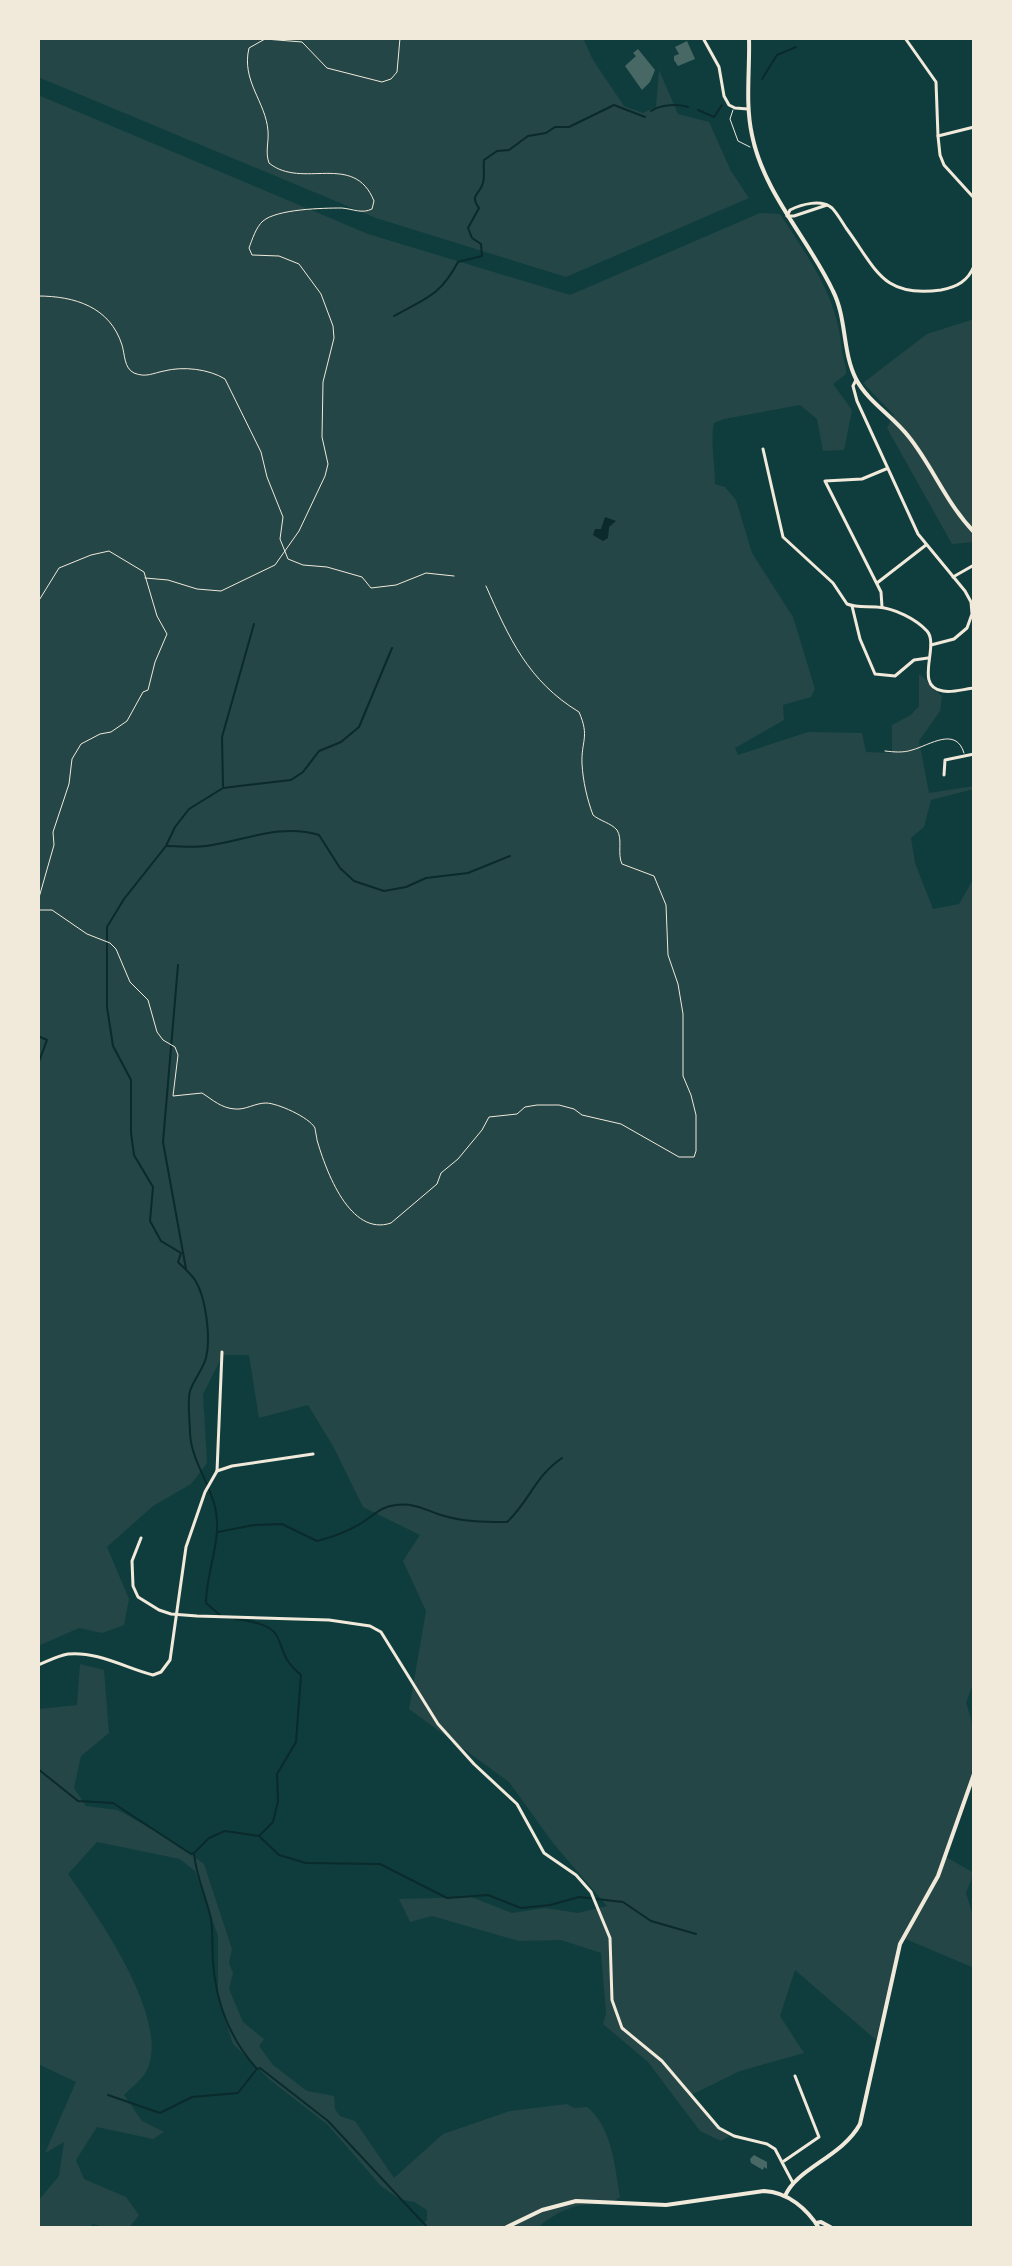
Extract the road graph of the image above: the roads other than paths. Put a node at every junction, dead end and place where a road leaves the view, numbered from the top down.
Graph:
1 (703, 38) edge
2 (749, 38) edge
3 (905, 38) edge
4 (735, 108) junction
5 (748, 109) junction
6 (974, 127) edge
7 (938, 136) junction
8 (754, 146) junction
9 (974, 198) edge
10 (827, 205) junction
11 (787, 216) junction
12 (974, 266) edge
13 (857, 380) junction
14 (763, 449) dead end
15 (888, 469) junction
16 (974, 532) edge
17 (926, 545) junction
18 (974, 565) edge
19 (953, 577) junction
20 (877, 583) junction
21 (852, 606) junction
22 (882, 607) junction
23 (931, 645) junction
24 (929, 658) junction
25 (974, 688) edge
26 (885, 751) dead end
27 (974, 754) edge
28 (965, 756) junction
29 (944, 775) dead end
30 (222, 1352) dead end
31 (313, 1454) dead end
32 (217, 1471) junction
33 (141, 1538) dead end
34 (175, 1615) junction
35 (38, 1665) edge
36 (974, 1774) edge
37 (972, 1787) edge
38 (795, 2076) dead end
39 (783, 2162) junction
40 (793, 2183) junction
41 (785, 2196) junction
42 (818, 2226) edge
43 (505, 2228) edge
44 (832, 2228) edge

1 - 4 street
2 - 5 main road
3 - 7 street
4 - 5 street
4 - 8 lane
5 - 8 main road
6 - 7 street
7 - 9 street
8 - 11 main road
10 - 11 street
10 - 11 street
10 - 12 street
11 - 13 main road
13 - 15 street
13 - 16 main road
14 - 21 street
15 - 17 street
15 - 20 street
17 - 19 street
17 - 20 street
18 - 19 street
19 - 23 street
20 - 22 street
21 - 22 street
21 - 24 street
22 - 23 street
23 - 24 street
24 - 25 street
26 - 28 lane
27 - 28 street
28 - 29 street
30 - 32 street
31 - 32 street
32 - 34 street
33 - 34 street
34 - 35 street
34 - 39 street
36 - 37 main road
37 - 40 main road
38 - 39 street
39 - 40 street
40 - 41 main road
41 - 42 main road
41 - 43 main road
42 - 44 main road

